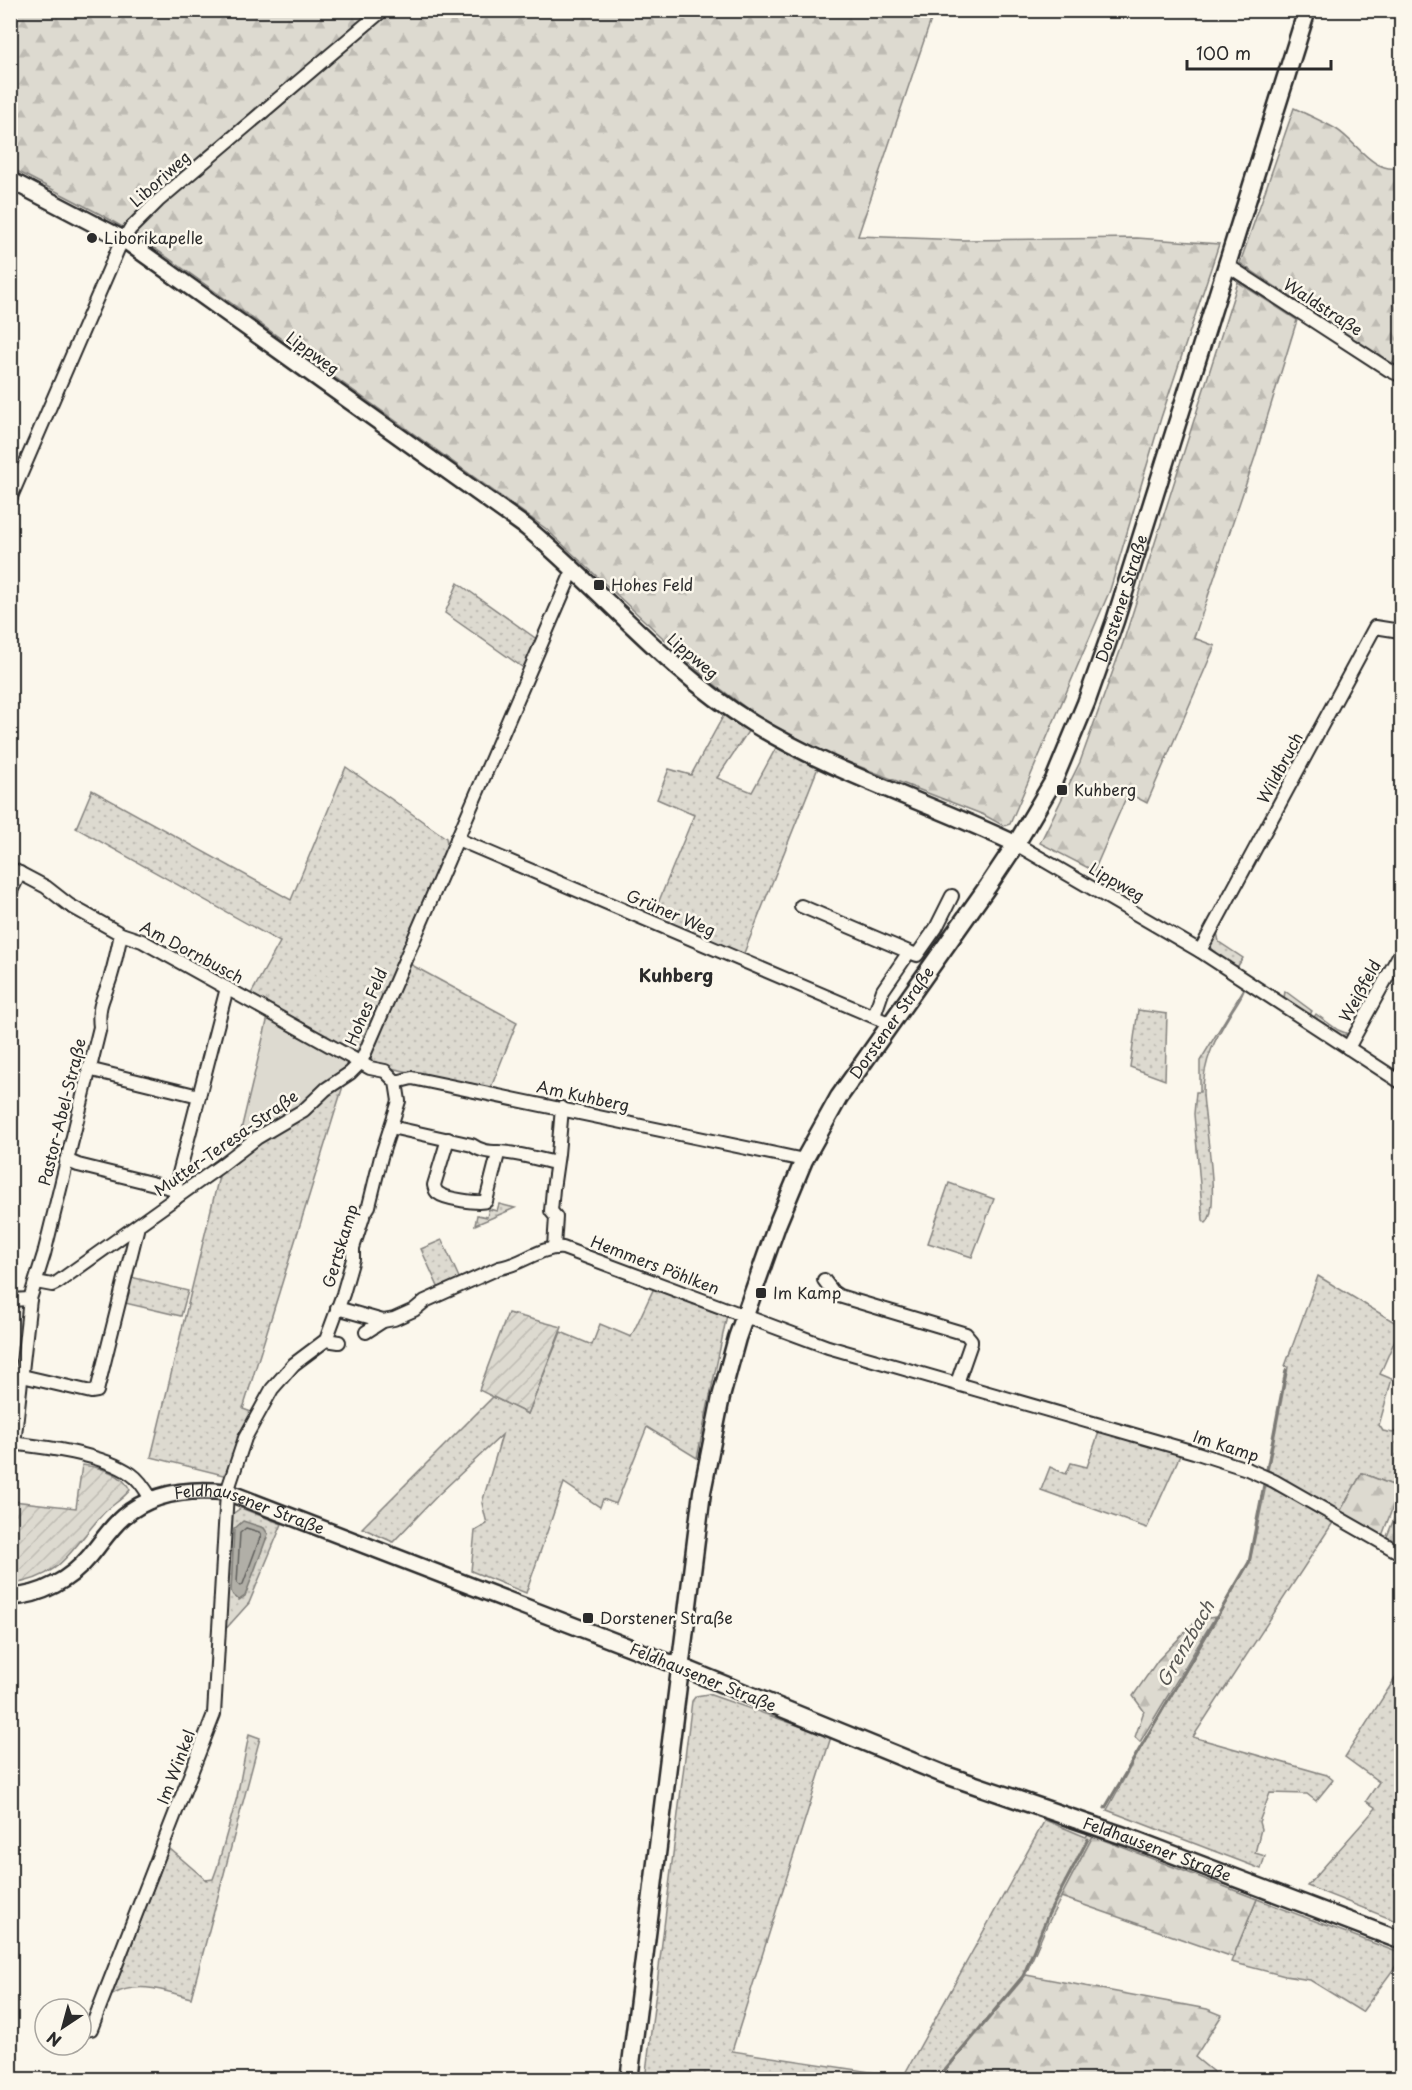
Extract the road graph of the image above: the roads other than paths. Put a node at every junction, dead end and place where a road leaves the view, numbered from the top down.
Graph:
1 (383, 10) edge
2 (1307, 10) edge
3 (10, 180) edge
4 (123, 239) junction
5 (1227, 265) junction
6 (1401, 376) edge
7 (10, 498) edge
8 (575, 570) junction
9 (1401, 628) edge
10 (457, 838) junction
11 (1016, 844) junction
12 (15, 871) edge
13 (10, 893) edge
14 (952, 896) dead end
15 (801, 906) dead end
16 (121, 933) junction
17 (1401, 950) edge
18 (1200, 951) junction
19 (909, 952) junction
20 (227, 988) junction
21 (873, 1016) junction
22 (891, 1024) junction
23 (1348, 1048) junction
24 (361, 1062) junction
25 (88, 1070) junction
26 (396, 1083) junction
27 (1401, 1083) edge
28 (199, 1096) junction
29 (562, 1108) junction
30 (391, 1127) junction
31 (448, 1139) junction
32 (498, 1154) junction
33 (66, 1160) junction
34 (804, 1160) junction
35 (556, 1163) junction
36 (175, 1194) junction
37 (138, 1226) junction
38 (554, 1247) junction
39 (824, 1280) dead end
40 (36, 1282) junction
41 (30, 1299) junction
42 (10, 1300) edge
43 (337, 1308) junction
44 (744, 1316) junction
45 (383, 1321) junction
46 (366, 1332) dead end
47 (22, 1376) junction
48 (957, 1383) junction
49 (12, 1443) edge
50 (227, 1492) junction
51 (151, 1499) junction
52 (1401, 1554) edge
53 (10, 1598) edge
54 (681, 1667) junction
55 (1401, 1941) edge
56 (93, 2024) edge
57 (629, 2079) edge

1 - 4 street, Liboriweg
2 - 5 main road, Dorstener Straße
3 - 4 street, Lippweg
4 - 7 street, Liboriweg
4 - 8 street, Lippweg
5 - 6 street, Waldstraße
5 - 11 main road, Dorstener Straße
8 - 10 street, Hohes Feld
8 - 11 street, Lippweg
9 - 18 street, Wildbruch
10 - 21 street, Grüner Weg
10 - 24 street, Hohes Feld
11 - 18 street, Lippweg
11 - 22 main road, Dorstener Straße
12 - 13 street
12 - 16 street, Am Dornbusch
14 - 19 street
15 - 19 street
16 - 20 street, Am Dornbusch
16 - 25 street, Pastor-Abel-Straße
17 - 23 street, Weißfeld
18 - 23 street, Lippweg
19 - 21 street
20 - 24 street, Am Dornbusch
20 - 28 street
21 - 22 street, Grüner Weg
22 - 34 main road, Dorstener Straße
23 - 27 street, Lippweg
24 - 26 street
24 - 36 street, Mutter-Teresa-Straße
25 - 28 street
25 - 33 street, Pastor-Abel-Straße
26 - 29 street, Am Kuhberg
26 - 30 street, Gertskamp
28 - 36 street
29 - 34 street, Am Kuhberg
29 - 35 street
30 - 31 street
30 - 43 street, Gertskamp
31 - 32 street
31 - 32 street
32 - 35 street
33 - 36 street
33 - 40 street, Pastor-Abel-Straße
34 - 44 main road, Dorstener Straße
35 - 38 street
36 - 37 street, Mutter-Teresa-Straße
37 - 40 street, Mutter-Teresa-Straße
37 - 47 street
38 - 44 street, Hemmers Pöhlken
38 - 45 street
39 - 48 street
40 - 41 street, Pastor-Abel-Straße
41 - 42 street
41 - 47 street
43 - 45 street
43 - 50 street, Gertskamp
44 - 48 street, Im Kamp
44 - 54 main road, Dorstener Straße
45 - 46 street
47 - 49 street
48 - 52 street, Im Kamp
49 - 51 street, Feldhausener Straße
50 - 51 street, Feldhausener Straße
50 - 54 street, Feldhausener Straße
50 - 56 street, Im Winkel
51 - 53 street
54 - 55 main road, Feldhausener Straße
54 - 57 main road, Dorstener Straße

